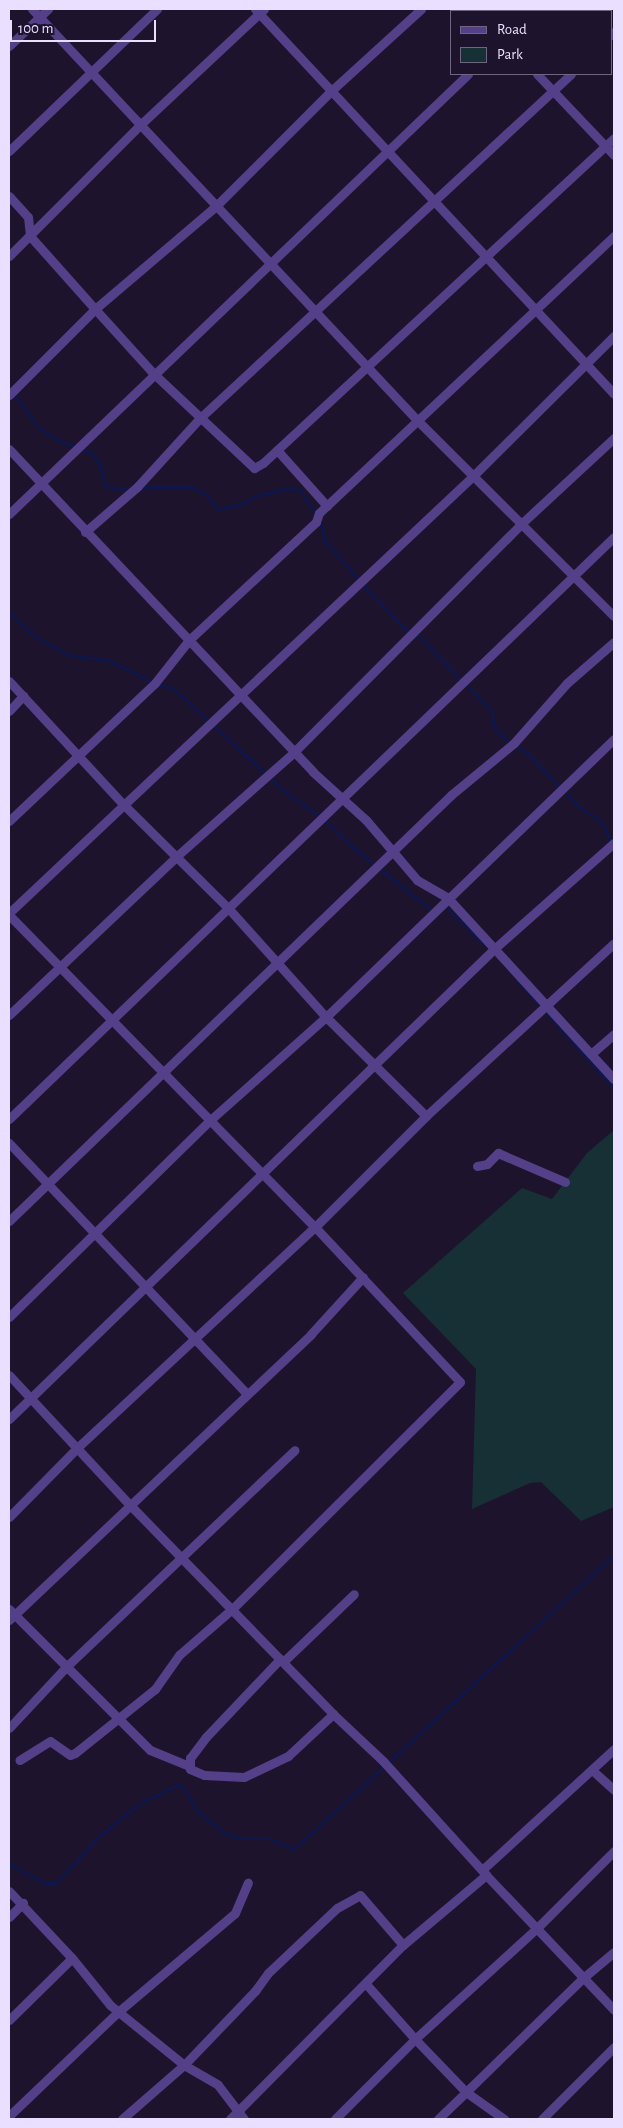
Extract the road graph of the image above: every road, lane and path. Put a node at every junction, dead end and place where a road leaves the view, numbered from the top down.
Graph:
1 (32, 9) edge
2 (48, 9) edge
3 (157, 9) edge
4 (421, 9) edge
5 (259, 10) edge
6 (39, 17) junction
7 (9, 46) edge
8 (93, 72) junction
9 (467, 75) edge
10 (538, 75) edge
11 (570, 75) edge
12 (331, 91) junction
13 (553, 92) junction
14 (140, 125) junction
15 (614, 138) edge
16 (606, 146) junction
17 (388, 150) junction
18 (9, 151) edge
19 (614, 155) edge
20 (9, 196) edge
21 (434, 203) junction
22 (215, 207) junction
23 (30, 236) junction
24 (614, 236) edge
25 (9, 256) edge
26 (486, 258) junction
27 (270, 262) junction
28 (95, 309) junction
29 (536, 310) junction
30 (316, 314) junction
31 (614, 336) edge
32 (584, 364) junction
33 (367, 365) junction
34 (153, 373) junction
35 (614, 394) edge
36 (9, 395) edge
37 (200, 418) junction
38 (418, 421) junction
39 (614, 438) edge
40 (9, 449) edge
41 (277, 450) junction
42 (473, 476) junction
43 (43, 484) junction
44 (327, 506) junction
45 (9, 514) edge
46 (521, 524) junction
47 (85, 532) junction
48 (614, 537) edge
49 (575, 574) junction
50 (614, 616) edge
51 (189, 640) junction
52 (614, 642) edge
53 (9, 681) edge
54 (240, 694) junction
55 (23, 696) junction
56 (9, 711) edge
57 (614, 739) edge
58 (294, 752) junction
59 (79, 756) junction
60 (341, 798) junction
61 (124, 804) junction
62 (9, 821) edge
63 (614, 843) edge
64 (392, 854) junction
65 (177, 856) junction
66 (447, 897) junction
67 (229, 910) junction
68 (9, 914) edge
69 (614, 943) edge
70 (494, 949) junction
71 (277, 965) junction
72 (58, 967) junction
73 (546, 1008) junction
74 (9, 1015) edge
75 (326, 1017) junction
76 (111, 1020) junction
77 (614, 1034) edge
78 (591, 1054) junction
79 (376, 1064) junction
80 (163, 1074) junction
81 (614, 1079) edge
82 (426, 1116) junction
83 (9, 1119) edge
84 (208, 1122) junction
85 (9, 1143) edge
86 (477, 1166) dead end
87 (263, 1176) junction
88 (565, 1182) dead end
89 (47, 1184) junction
90 (9, 1221) edge
91 (315, 1227) junction
92 (95, 1234) junction
93 (363, 1278) junction
94 (146, 1287) junction
95 (9, 1318) edge
96 (196, 1341) junction
97 (9, 1375) edge
98 (246, 1393) junction
99 (32, 1397) junction
100 (9, 1419) edge
101 (78, 1448) junction
102 (295, 1450) dead end
103 (130, 1505) junction
104 (9, 1517) edge
105 (182, 1559) junction
106 (354, 1594) dead end
107 (232, 1609) junction
108 (11, 1615) edge
109 (282, 1661) junction
110 (66, 1667) junction
111 (333, 1714) junction
112 (116, 1719) junction
113 (9, 1728) edge
114 (614, 1749) edge
115 (20, 1760) dead end
116 (189, 1766) junction
117 (592, 1770) junction
118 (614, 1790) edge
119 (614, 1851) edge
120 (484, 1872) junction
121 (248, 1883) dead end
122 (9, 1891) edge
123 (23, 1903) junction
124 (9, 1917) edge
125 (538, 1927) junction
126 (403, 1945) junction
127 (614, 1952) edge
128 (72, 1958) junction
129 (583, 1978) junction
130 (366, 1984) junction
131 (614, 2010) edge
132 (118, 2012) junction
133 (9, 2020) edge
134 (415, 2039) junction
135 (614, 2047) edge
136 (184, 2065) junction
137 (466, 2092) junction
138 (9, 2116) edge
139 (241, 2116) edge
140 (122, 2119) edge
141 (230, 2119) edge
142 (335, 2119) edge
143 (438, 2119) edge
144 (504, 2119) edge
145 (542, 2119) edge

1 - 6 street
2 - 6 street
3 - 8 street
4 - 12 street
5 - 12 street
5 - 14 street
6 - 7 street
6 - 8 street
8 - 14 street
8 - 18 street
9 - 17 street
10 - 13 street
11 - 13 street
12 - 17 street
12 - 22 street
13 - 16 street
13 - 21 street
14 - 22 street
14 - 23 street
15 - 16 street
16 - 19 street
16 - 26 street
17 - 21 street
17 - 27 street
20 - 23 street
21 - 26 street
21 - 30 street
22 - 27 street
22 - 28 street
23 - 25 street
23 - 28 street
24 - 29 street
26 - 29 street
26 - 33 street
27 - 30 street
27 - 34 street
28 - 34 street
28 - 36 street
29 - 32 street
29 - 38 street
30 - 33 street
30 - 37 street
31 - 32 street
32 - 35 street
32 - 42 street
33 - 38 street
33 - 41 street
34 - 37 street
34 - 43 street
37 - 41 street
37 - 47 street
38 - 42 street
38 - 44 street
39 - 46 street
40 - 43 street
41 - 44 street
42 - 46 street
42 - 54 street
43 - 45 street
43 - 47 street
44 - 51 street
46 - 49 street
46 - 58 street
47 - 51 street
48 - 49 street
49 - 50 street
49 - 60 street
51 - 54 street
51 - 59 street
52 - 64 street
53 - 55 street
54 - 58 street
54 - 61 street
55 - 56 street
55 - 59 street
57 - 66 street
58 - 60 street
58 - 65 street
59 - 61 street
59 - 62 street
60 - 64 street
60 - 67 street
61 - 65 street
61 - 68 street
63 - 70 street
64 - 66 street
64 - 71 street
65 - 67 street
65 - 72 street
66 - 70 street
66 - 75 street
67 - 71 street
67 - 76 street
68 - 72 street
69 - 73 street
70 - 73 street
70 - 79 street
71 - 75 street
71 - 80 street
72 - 74 street
72 - 76 street
73 - 78 street
73 - 82 street
75 - 79 street
75 - 84 street
76 - 80 street
76 - 83 street
77 - 78 street
78 - 81 street
79 - 82 street
79 - 87 street
80 - 84 street
80 - 89 street
82 - 91 street
84 - 87 street
84 - 92 street
85 - 89 street
86 - 88 street
87 - 91 street
87 - 94 street
89 - 90 street
89 - 92 street
91 - 93 street
91 - 96 street
92 - 94 street
92 - 95 street
93 - 98 street
93 - 107 street
94 - 96 street
94 - 99 street
96 - 98 street
96 - 101 street
97 - 99 street
98 - 103 street
99 - 100 street
99 - 101 street
101 - 103 street
101 - 104 street
102 - 105 street
103 - 105 street
103 - 108 street
105 - 107 street
105 - 110 street
106 - 109 street
107 - 109 street
107 - 112 street
108 - 110 street
109 - 111 street
109 - 116 street
110 - 112 street
110 - 113 street
111 - 116 street
111 - 120 street
112 - 115 street
112 - 116 street
114 - 117 street
117 - 118 street
117 - 120 street
119 - 125 street
120 - 125 street
120 - 126 street
121 - 132 street
122 - 123 street
123 - 124 street
123 - 128 street
125 - 129 street
125 - 134 street
126 - 130 street
126 - 136 street
127 - 129 street
128 - 132 street
128 - 133 street
129 - 131 street
129 - 137 street
130 - 134 street
130 - 139 street
132 - 136 street
132 - 138 street
134 - 137 street
134 - 142 street
135 - 145 street
136 - 139 street
136 - 140 street
137 - 143 street
137 - 144 street
139 - 141 street

